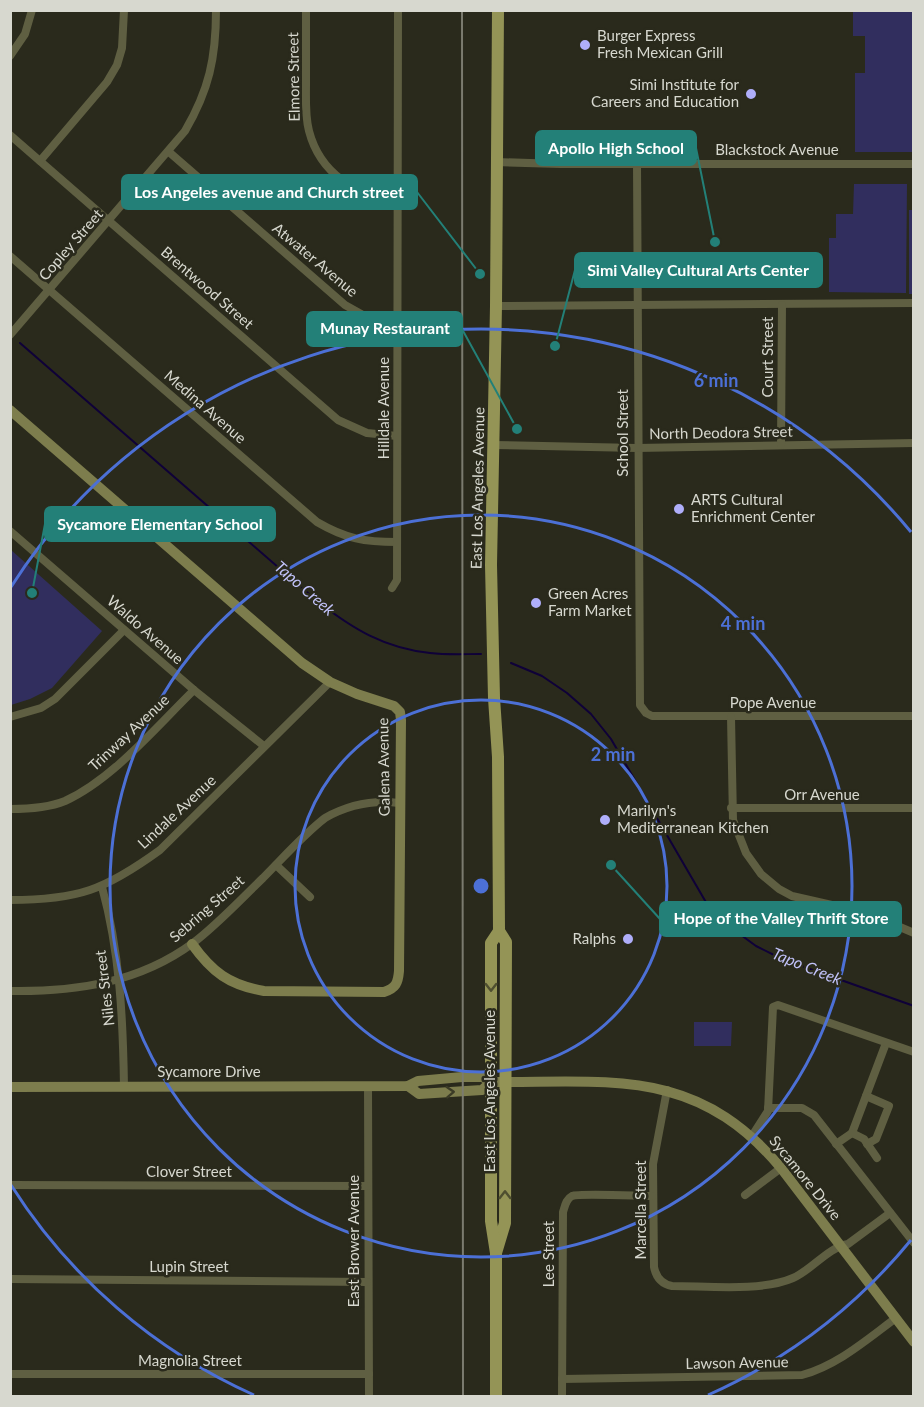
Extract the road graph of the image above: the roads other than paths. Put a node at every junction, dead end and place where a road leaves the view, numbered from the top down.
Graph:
1 (32, 10) edge
2 (124, 10) edge
3 (216, 10) edge
4 (306, 10) edge
5 (398, 10) edge
6 (498, 10) edge
7 (10, 56) edge
8 (10, 135) edge
9 (169, 152) junction
10 (40, 160) junction
11 (496, 162) junction
12 (637, 163) junction
13 (914, 164) edge
14 (398, 198) junction
15 (109, 221) junction
16 (10, 256) edge
17 (49, 290) junction
18 (914, 303) edge
19 (782, 305) junction
20 (496, 306) junction
21 (636, 306) junction
22 (398, 324) junction
23 (10, 334) edge
24 (10, 410) edge
25 (398, 436) junction
26 (914, 443) edge
27 (492, 445) junction
28 (781, 445) junction
29 (637, 448) junction
30 (10, 531) edge
31 (398, 542) junction
32 (392, 588) dead end
33 (124, 630) junction
34 (330, 682) junction
35 (194, 690) junction
36 (639, 702) joint
37 (10, 717) edge
38 (730, 717) junction
39 (914, 717) edge
40 (264, 746) junction
41 (399, 803) junction
42 (731, 808) junction
43 (914, 808) edge
44 (10, 809) edge
45 (276, 865) junction
46 (102, 887) junction
47 (310, 897) dead end
48 (10, 900) edge
49 (499, 931) junction
50 (914, 933) edge
51 (192, 944) junction
52 (120, 980) junction
53 (10, 991) edge
54 (886, 1043) junction
55 (914, 1052) edge
56 (491, 1082) junction
57 (506, 1083) junction
58 (368, 1086) junction
59 (124, 1087) junction
60 (10, 1088) edge
61 (667, 1090) junction
62 (866, 1096) junction
63 (768, 1108) junction
64 (852, 1132) junction
65 (752, 1136) junction
66 (836, 1144) junction
67 (867, 1144) junction
68 (877, 1158) dead end
69 (781, 1168) junction
70 (10, 1185) edge
71 (367, 1186) junction
72 (746, 1195) dead end
73 (652, 1196) junction
74 (890, 1213) junction
75 (914, 1244) edge
76 (840, 1245) junction
77 (496, 1252) junction
78 (10, 1279) edge
79 (367, 1282) junction
80 (896, 1318) junction
81 (914, 1342) edge
82 (10, 1374) edge
83 (369, 1374) junction
84 (562, 1379) junction
85 (369, 1396) edge
86 (496, 1396) edge
87 (562, 1396) edge

1 - 7 street
2 - 10 street
3 - 9 street, Copley Street
4 - 14 street, Elmore Street
5 - 14 street, Hilldale Avenue
6 - 11 main road, East Los Angeles Avenue
8 - 10 street, Brentwood Street
9 - 15 street, Copley Street
9 - 22 street, Atwater Avenue
10 - 15 street, Brentwood Street
11 - 12 street, Blackstock Avenue
11 - 20 main road, East Los Angeles Avenue
12 - 13 street, Blackstock Avenue
12 - 21 street, School Street
14 - 22 street, Hilldale Avenue
15 - 17 street, Copley Street
15 - 25 street, Brentwood Street
16 - 17 street, Medina Avenue
17 - 23 street, Copley Street
17 - 31 street, Medina Avenue
18 - 19 street
19 - 21 street
19 - 28 street, Court Street
20 - 21 street
20 - 27 main road, East Los Angeles Avenue
21 - 29 street, School Street
22 - 25 street, Hilldale Avenue
24 - 34 main road, Galena Avenue
25 - 31 street, Hilldale Avenue
26 - 28 street, North Deodora Street
27 - 29 street, North Deodora Street
27 - 49 main road, East Los Angeles Avenue
28 - 29 street, North Deodora Street
29 - 36 street, School Street
30 - 33 street, Waldo Avenue
31 - 32 street, Hilldale Avenue
33 - 35 street, Waldo Avenue
33 - 37 street
34 - 40 street, Lindale Avenue
34 - 41 main road, Galena Avenue
35 - 40 street, Waldo Avenue
35 - 44 street, Trinway Avenue
36 - 38 street, Pope Avenue
38 - 39 street, Pope Avenue
38 - 42 street
40 - 46 street, Lindale Avenue
41 - 45 street, Sebring Street
41 - 51 main road, Galena Avenue
42 - 43 street, Orr Avenue
42 - 50 street
45 - 47 street
45 - 51 street, Sebring Street
46 - 48 street, Lindale Avenue
46 - 52 street, Niles Street
49 -> 56 main road, East Los Angeles Avenue
49 - 57 main road, East Los Angeles Avenue
51 - 52 street, Sebring Street
52 - 53 street, Sebring Street
52 - 59 street, Niles Street
54 - 55 street
54 - 62 street
54 - 63 street
56 - 57 main road, Sycamore Drive
56 - 58 main road, Sycamore Drive
56 - 77 main road, East Los Angeles Avenue
57 - 61 main road, Sycamore Drive
77 -> 57 main road, East Los Angeles Avenue
58 - 59 main road, Sycamore Drive
58 - 71 street, East Brower Avenue
59 - 60 main road, Sycamore Drive
61 - 65 main road, Sycamore Drive
61 - 73 street, Marcella Street
62 - 64 street
62 - 67 street
63 - 65 street
63 - 66 street
64 - 66 street
64 - 67 street
65 - 69 main road, Sycamore Drive
66 - 74 street
67 - 68 street
69 - 72 street
69 - 76 main road, Sycamore Drive
70 - 71 street, Clover Street
71 - 79 street, East Brower Avenue
73 - 76 street, Marcella Street
73 - 84 street, Lee Street
74 - 75 street
74 - 76 street
76 - 80 main road, Sycamore Drive
77 - 86 main road, East Los Angeles Avenue
78 - 79 street, Lupin Street
79 - 83 street, East Brower Avenue
80 - 81 main road, Sycamore Drive
80 - 84 street, Lawson Avenue
82 - 83 street, Magnolia Street
83 - 85 street, East Brower Avenue
84 - 87 street, Lee Street

